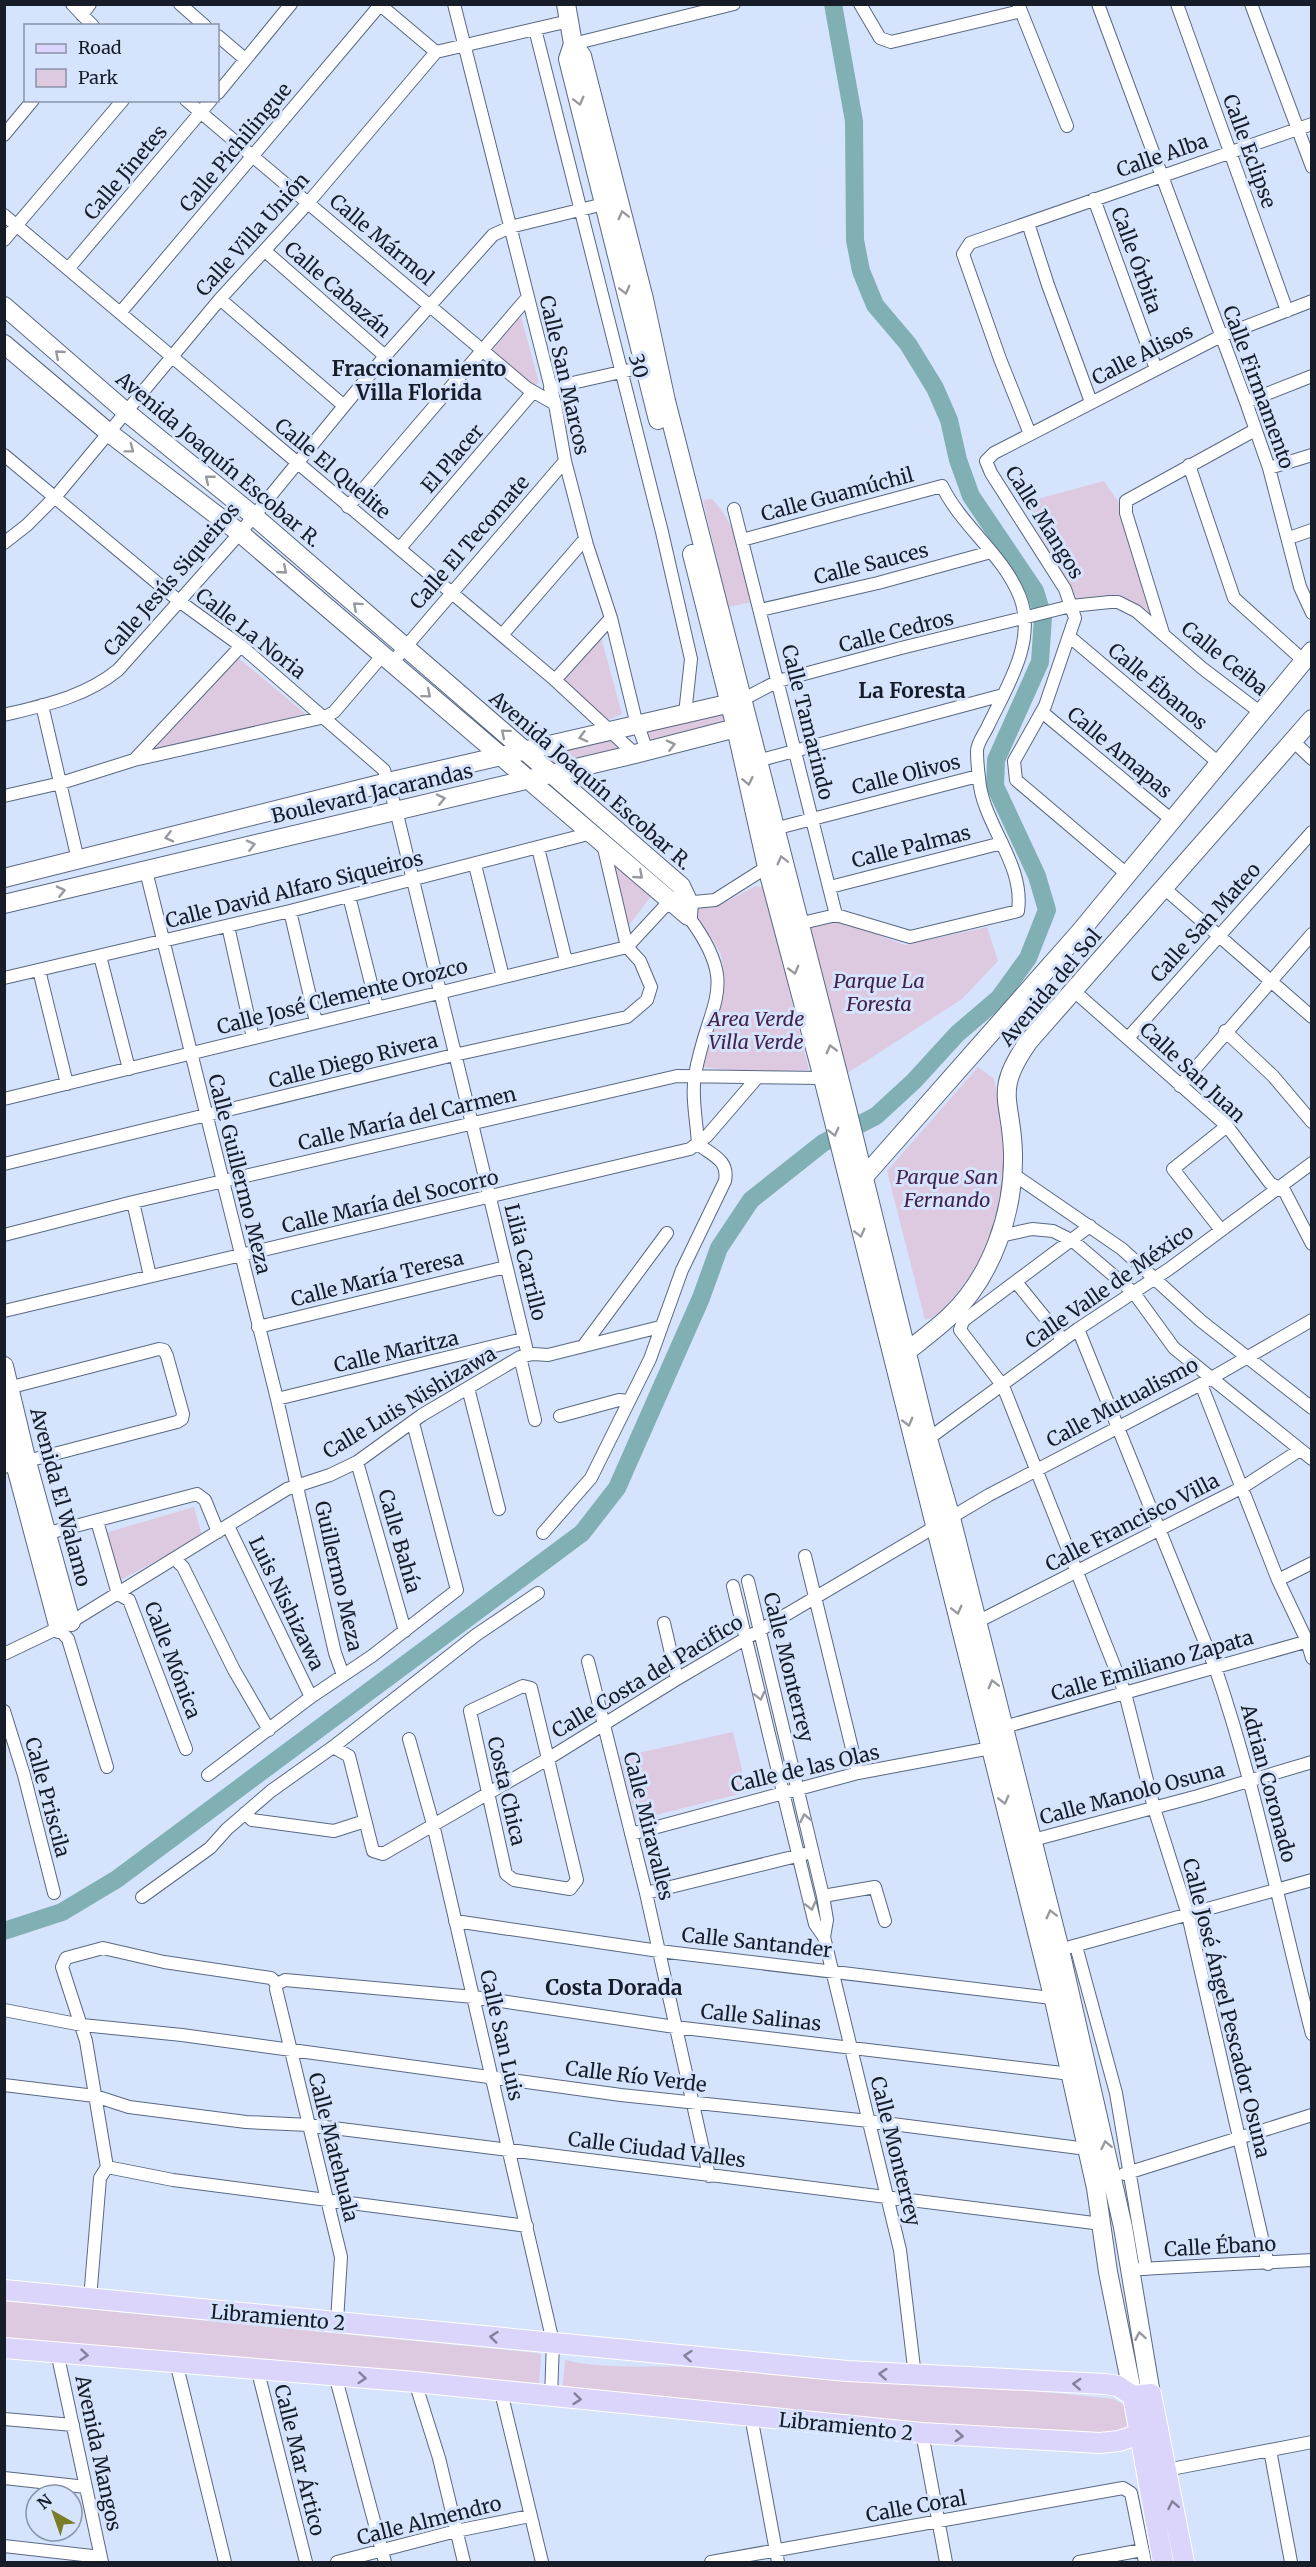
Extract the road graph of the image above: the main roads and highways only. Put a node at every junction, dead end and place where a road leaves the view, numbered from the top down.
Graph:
1 (567, 13) edge
2 (573, 44) junction
3 (4, 306) edge
4 (4, 344) edge
5 (652, 365) junction
6 (1308, 656) edge
7 (736, 702) junction
8 (1311, 718) edge
9 (742, 725) junction
10 (527, 752) junction
11 (503, 757) junction
12 (552, 774) junction
13 (528, 779) junction
14 (4, 878) edge
15 (4, 904) edge
16 (837, 1107) junction
17 (849, 1154) junction
18 (863, 1178) junction
19 (906, 1352) junction
20 (4, 1366) edge
21 (7, 1388) edge
22 (4, 1422) edge
23 (15, 1465) edge
24 (944, 1523) junction
25 (66, 1630) road end
26 (1063, 1999) junction
27 (4, 2290) edge
28 (4, 2348) edge
29 (1142, 2395) junction
30 (1149, 2431) junction
31 (1163, 2562) edge
32 (1184, 2562) edge

1 - 2 main road
5 -> 2 main road
2 -> 5 main road
10 -> 3 main road, Avenida Joaquín Escobar R.
4 -> 11 main road, Avenida Joaquín Escobar R.
5 - 7 main road
6 - 18 main road, Avenida del Sol
7 - 9 main road
7 -> 10 main road, Boulevard Jacarandas
8 - 19 main road, Avenida del Sol
12 -> 9 main road, Boulevard Jacarandas
16 -> 9 main road
9 -> 16 main road
10 - 11 main road, Boulevard Jacarandas
10 - 12 main road, Avenida Joaquín Escobar R.
11 - 13 main road, Avenida Joaquín Escobar R.
11 -> 14 main road, Boulevard Jacarandas
12 - 13 main road, Boulevard Jacarandas
13 -> 12 main road, Avenida Joaquín Escobar R.
15 -> 13 main road, Boulevard Jacarandas
16 - 17 main road
17 - 18 main road
17 -> 24 main road
18 - 19 main road
19 - 24 main road
20 - 21 main road, Avenida El Walamo
21 - 23 main road, Avenida El Walamo
22 - 23 main road, Avenida El Walamo
23 - 25 main road, Avenida El Walamo
24 -> 26 main road
26 -> 24 main road
26 - 29 main road
29 -> 26 main road
29 -> 27 main road, Libramiento 2
28 -> 30 main road, Libramiento 2
29 - 30 main road
30 - 31 main road
32 -> 30 main road

